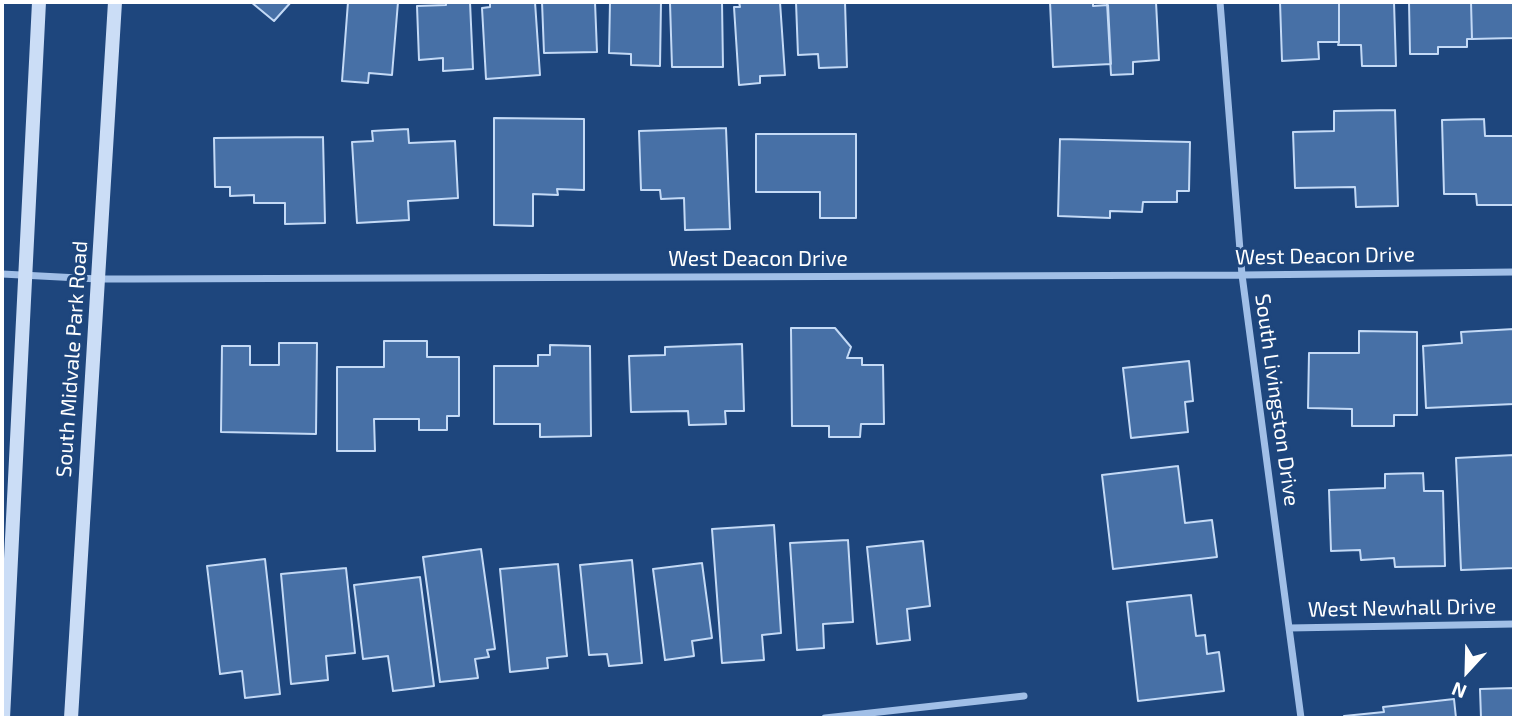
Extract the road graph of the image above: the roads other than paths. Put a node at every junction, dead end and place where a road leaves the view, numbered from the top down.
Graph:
1 (39, 2) edge
2 (115, 2) edge
3 (1220, 2) edge
4 (1514, 272) edge
5 (2, 274) edge
6 (1242, 275) junction
7 (24, 276) junction
8 (98, 279) junction
9 (1514, 624) edge
10 (1289, 628) junction
11 (1024, 696) dead end
12 (3, 718) edge
13 (71, 718) edge
14 (825, 718) edge
15 (1301, 718) edge

1 - 7 main road
2 - 8 main road, South Midvale Park Road
3 - 6 street, South Livingston Drive
4 - 6 street, West Deacon Drive
5 - 7 street, West Deacon Drive
6 - 8 street, West Deacon Drive
6 - 10 street, South Livingston Drive
7 - 8 street, West Deacon Drive
7 - 12 main road
8 - 13 main road, South Midvale Park Road
9 - 10 street, West Newhall Drive
10 - 15 street, South Livingston Drive
11 - 14 street

